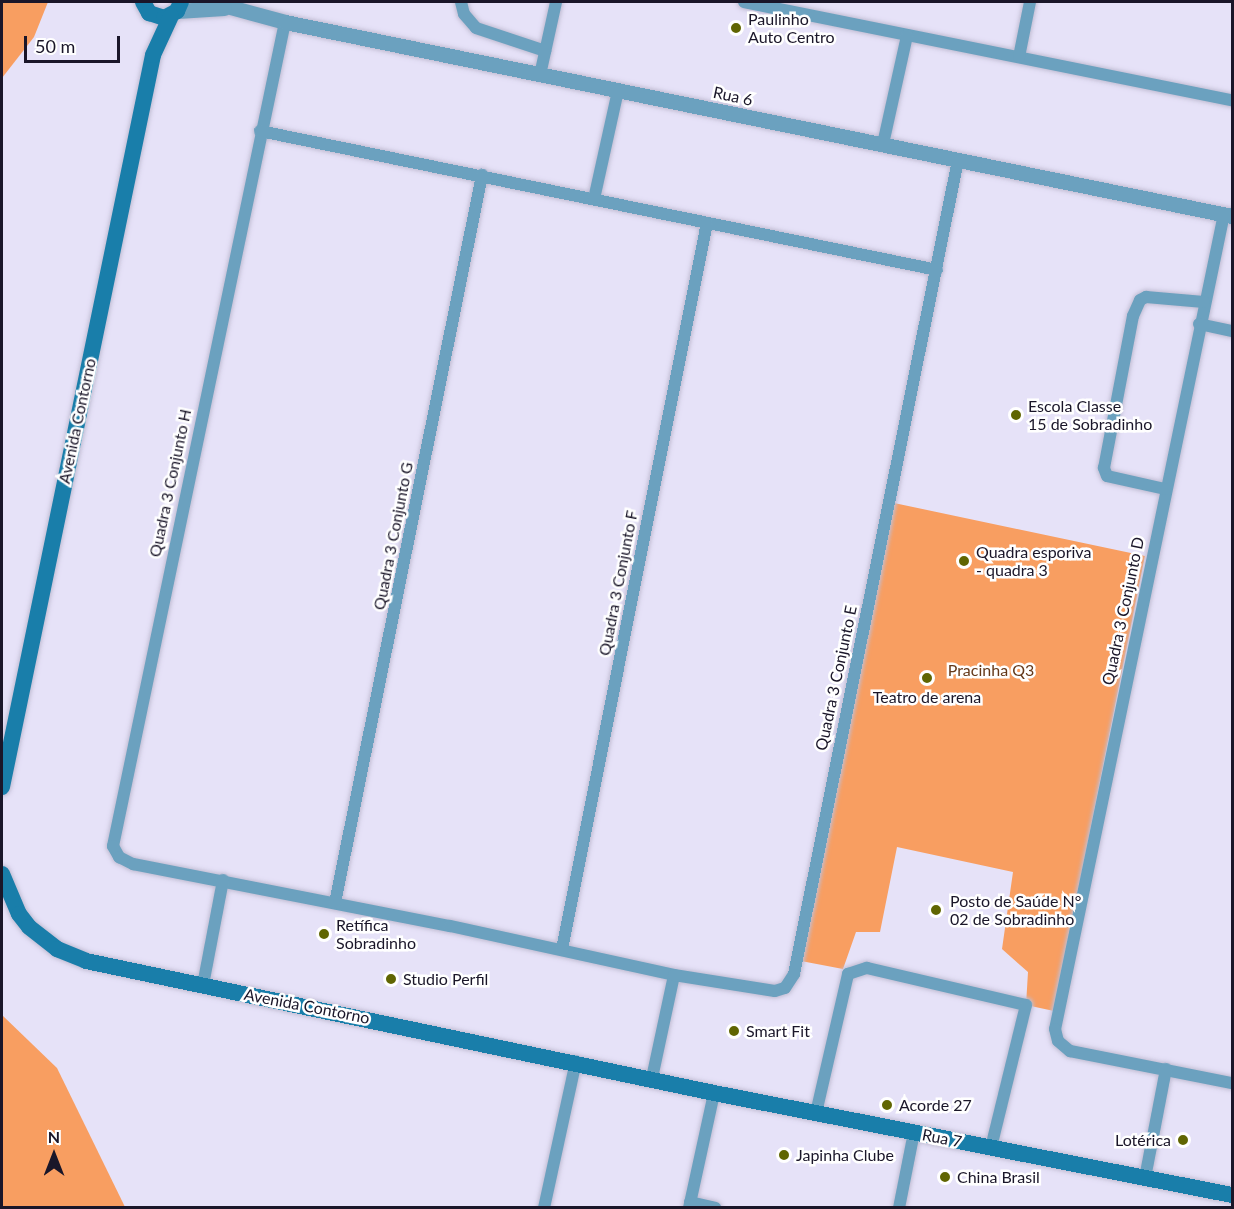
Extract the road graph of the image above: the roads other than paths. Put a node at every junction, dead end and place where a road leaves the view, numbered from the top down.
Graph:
1 (212, 2) edge
2 (461, 2) edge
3 (556, 2) edge
4 (744, 2) edge
5 (1030, 2) edge
6 (793, 6) edge
7 (146, 8) edge
8 (227, 8) junction
9 (176, 9) edge
10 (285, 22) junction
11 (907, 36) junction
12 (545, 51) junction
13 (153, 54) junction
14 (1019, 57) junction
15 (540, 75) junction
16 (618, 91) junction
17 (1233, 100) edge
18 (260, 131) junction
19 (883, 144) junction
20 (958, 160) junction
21 (482, 175) junction
22 (594, 199) junction
23 (1228, 215) edge
24 (707, 223) junction
25 (937, 270) junction
26 (1204, 302) junction
27 (1199, 324) junction
28 (1233, 331) edge
29 (1165, 489) junction
30 (2, 787) edge
31 (2, 874) edge
32 (223, 880) junction
33 (336, 903) junction
34 (562, 949) junction
35 (674, 975) junction
36 (203, 985) junction
37 (576, 1061) junction
38 (1166, 1069) junction
39 (652, 1078) junction
40 (1233, 1083) edge
41 (714, 1093) junction
42 (816, 1113) junction
43 (914, 1132) junction
44 (991, 1148) junction
45 (1144, 1178) junction
46 (1233, 1195) edge
47 (689, 1205) edge
48 (544, 1208) edge
49 (715, 1208) edge
50 (900, 1208) edge

1 - 8 street, Rua 6
2 - 12 street
3 - 12 street
4 - 6 street
5 - 14 street
6 - 11 street
7 - 9 main road
7 - 13 main road
8 - 9 street, Rua 6
8 - 10 street, Rua 6
9 - 13 main road
10 - 15 street, Rua 6
10 - 18 street, Quadra 3 Conjunto H
11 - 14 street
11 - 19 street
12 - 15 street
13 - 30 main road, Avenida Contorno
14 - 17 street
15 - 16 street, Rua 6
16 - 19 street, Rua 6
16 - 22 street
18 - 21 street
18 - 32 street, Quadra 3 Conjunto H
19 - 20 street, Rua 6
20 - 23 street, Rua 6
20 - 25 street, Quadra 3 Conjunto E
21 - 22 street
21 - 33 street, Quadra 3 Conjunto G
22 - 24 street
23 - 26 street, Quadra 3 Conjunto D
24 - 25 street
24 - 34 street, Quadra 3 Conjunto F
25 - 35 street, Quadra 3 Conjunto E
26 - 27 street, Quadra 3 Conjunto D
26 - 29 street
27 - 28 street
27 - 29 street, Quadra 3 Conjunto D
29 - 38 street, Quadra 3 Conjunto D
31 - 36 main road, Avenida Contorno
32 - 33 street
32 - 36 street
33 - 34 street
34 - 35 street
35 - 39 street
36 - 37 main road, Avenida Contorno
37 - 39 main road, Avenida Contorno
37 - 48 street
38 - 40 street
38 - 45 street
39 - 41 main road, Rua 7
41 - 42 main road, Rua 7
41 - 47 street
42 - 43 main road, Rua 7
42 - 44 street
43 - 44 main road, Rua 7
43 - 50 street
44 - 45 main road, Rua 7
45 - 46 main road, Rua 7
47 - 49 street

